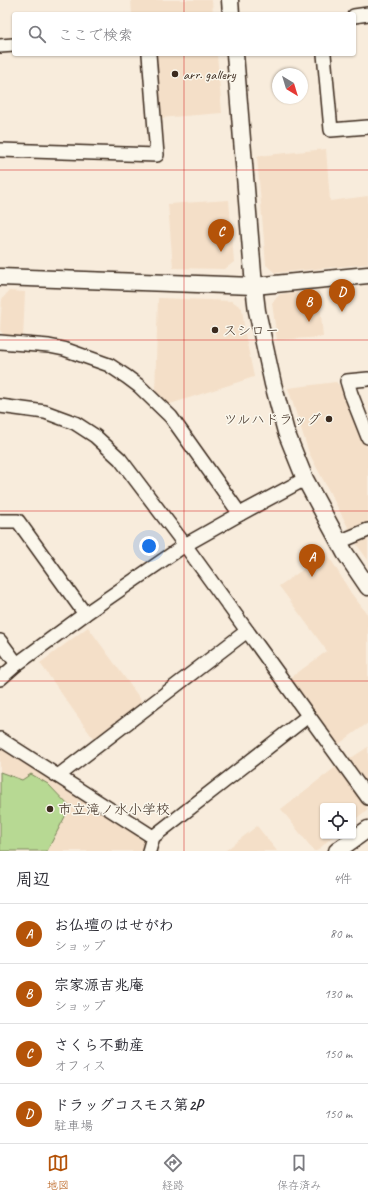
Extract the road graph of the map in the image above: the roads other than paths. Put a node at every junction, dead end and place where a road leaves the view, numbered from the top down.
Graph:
1 (230, 0) edge
2 (231, 12) edge
3 (368, 14) edge
4 (356, 16) edge
5 (12, 45) edge
6 (0, 46) edge
7 (149, 56) edge
8 (235, 56) edge
9 (324, 56) edge
10 (368, 127) edge
11 (0, 150) edge
12 (368, 275) edge
13 (0, 277) edge
14 (254, 286) junction
15 (0, 342) edge
16 (368, 379) edge
17 (0, 406) edge
18 (368, 437) edge
19 (305, 479) junction
20 (240, 514) junction
21 (0, 521) edge
22 (368, 530) edge
23 (339, 542) junction
24 (185, 545) junction
25 (368, 588) edge
26 (85, 614) junction
27 (247, 631) junction
28 (0, 641) edge
29 (17, 664) junction
30 (0, 679) edge
31 (308, 716) junction
32 (0, 739) edge
33 (58, 776) junction
34 (368, 798) edge
35 (368, 829) edge
36 (153, 837) junction
37 (149, 851) edge
38 (337, 851) edge

1 - 2 street
3 - 4 street
5 - 6 street
7 - 11 street
8 - 14 street
9 - 10 street
12 - 14 street
13 - 14 street
14 - 19 street
15 - 20 street
16 - 18 street
17 - 24 street
19 - 20 street
19 - 23 street
20 - 24 street
21 - 26 street
22 - 23 street
23 - 25 street
24 - 26 street
24 - 27 street
26 - 29 street
27 - 31 street
27 - 33 street
28 - 29 street
29 - 30 street
31 - 34 street
31 - 36 street
32 - 33 street
33 - 36 street
35 - 38 street
36 - 37 street

